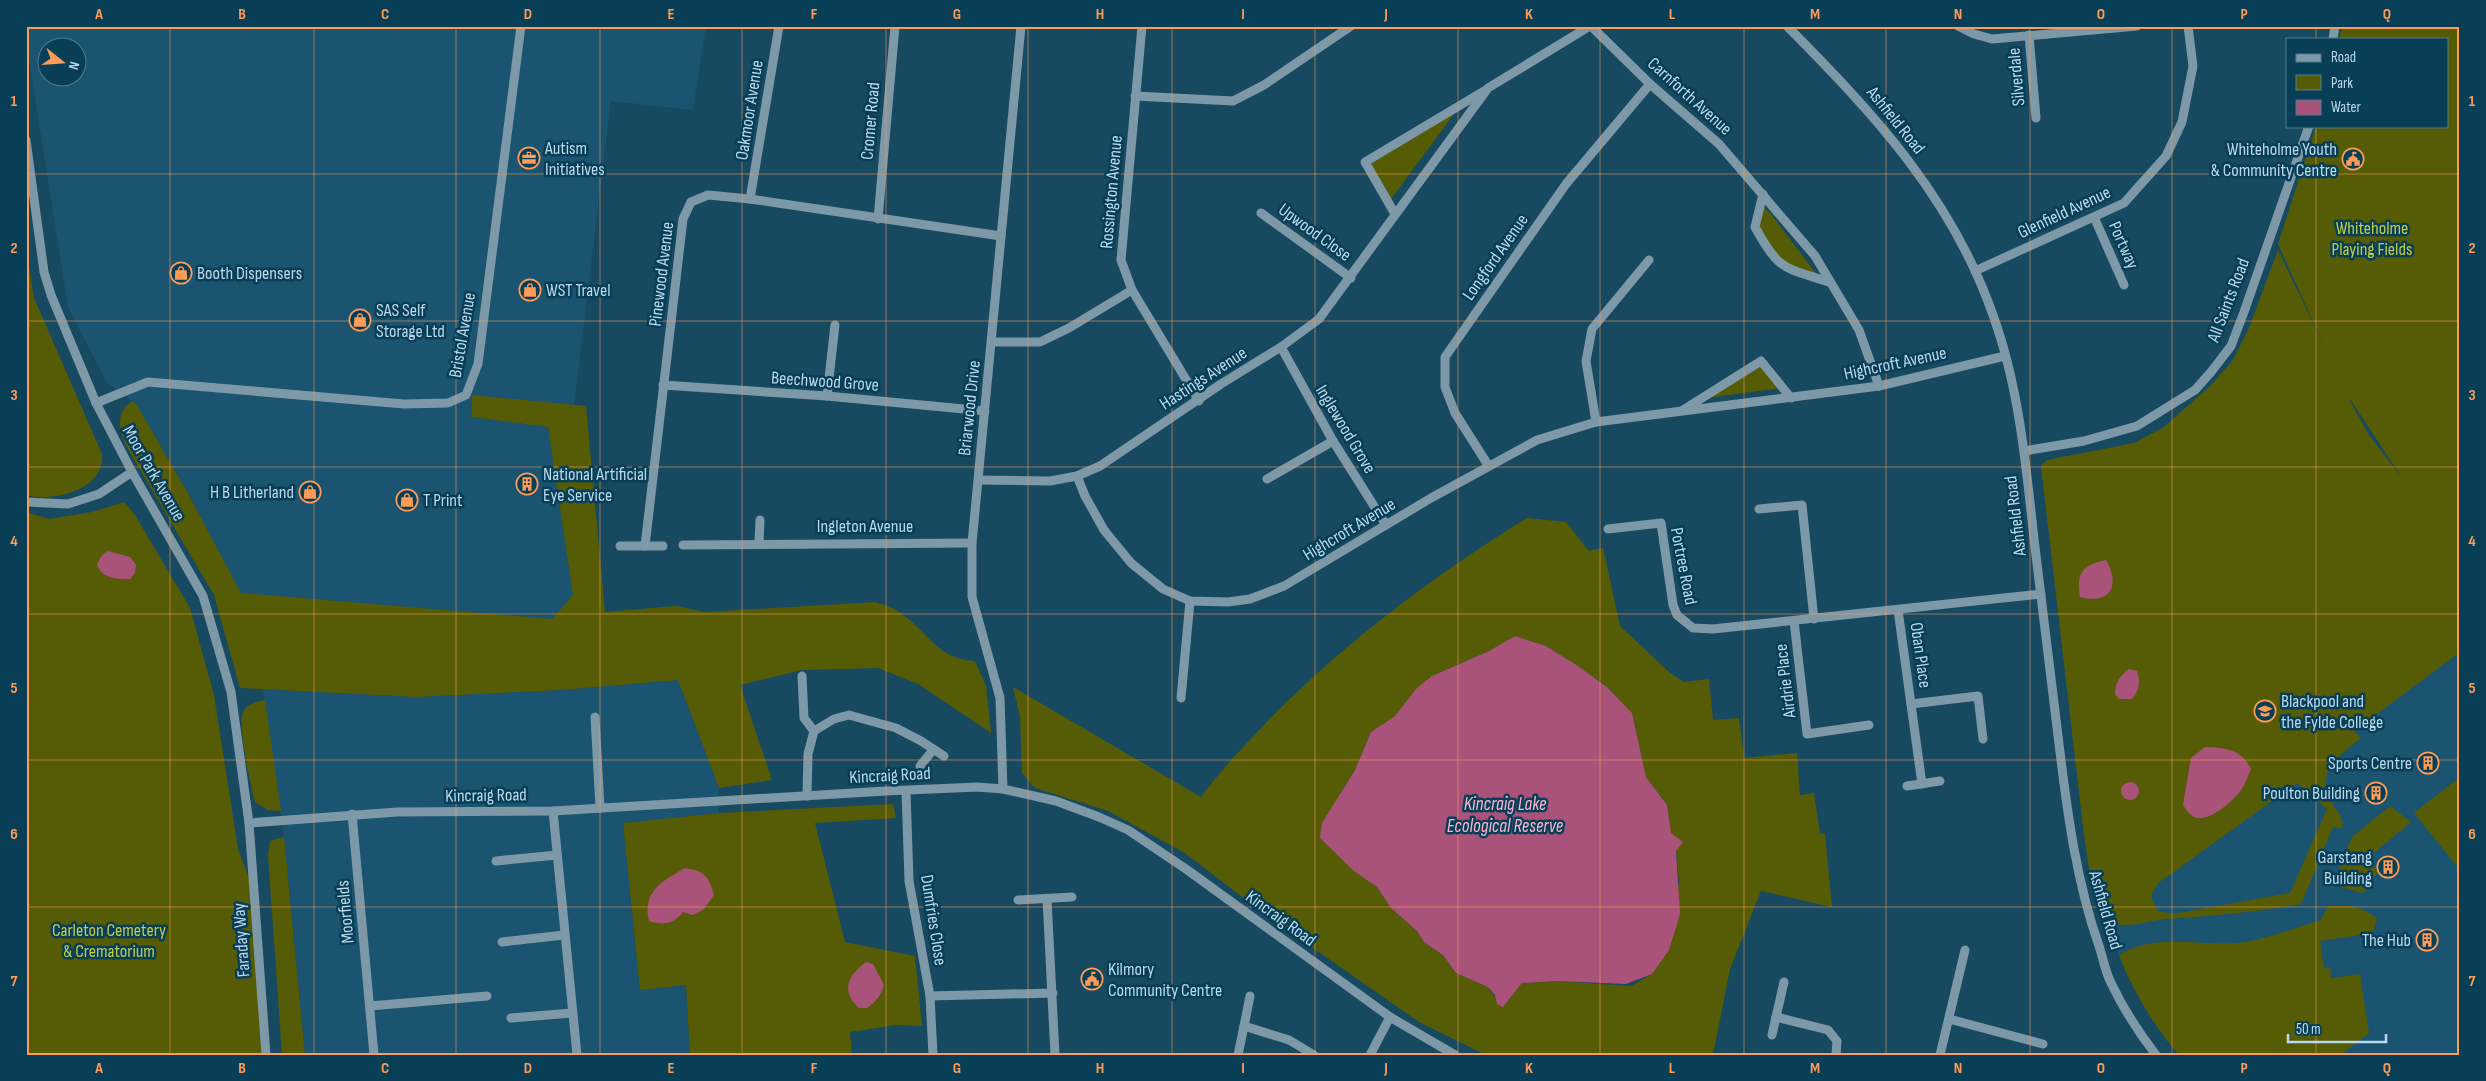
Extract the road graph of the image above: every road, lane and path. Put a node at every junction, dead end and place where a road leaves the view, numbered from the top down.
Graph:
1 (521, 26) edge
2 (779, 26) edge
3 (894, 26) edge
4 (1021, 26) edge
5 (1142, 26) edge
6 (1351, 26) edge
7 (1590, 26) edge
8 (1787, 26) edge
9 (1958, 26) edge
10 (2137, 26) edge
11 (2188, 26) edge
12 (2029, 34) junction
13 (1650, 84) junction
14 (1488, 88) junction
15 (1136, 96) junction
16 (2036, 118) dead end
17 (2308, 128) edge
18 (26, 140) edge
19 (1763, 194) junction
20 (750, 198) junction
21 (1260, 213) dead end
22 (1395, 214) junction
23 (2094, 217) junction
24 (878, 218) junction
25 (1002, 236) junction
26 (1649, 260) dead end
27 (1975, 271) junction
28 (1350, 278) junction
29 (1829, 282) junction
30 (2124, 285) dead end
31 (1132, 290) junction
32 (835, 325) dead end
33 (992, 342) junction
34 (1281, 348) junction
35 (2006, 356) junction
36 (663, 385) junction
37 (1878, 386) junction
38 (827, 396) junction
39 (1791, 398) junction
40 (1199, 401) junction
41 (96, 403) junction
42 (1681, 410) junction
43 (985, 411) junction
44 (1596, 422) junction
45 (1333, 441) junction
46 (2024, 451) junction
47 (1488, 465) junction
48 (132, 472) junction
49 (1077, 476) junction
50 (1267, 479) dead end
51 (979, 480) junction
52 (26, 502) edge
53 (1759, 509) dead end
54 (760, 520) dead end
55 (1386, 525) junction
56 (1608, 529) dead end
57 (759, 543) junction
58 (972, 543) junction
59 (683, 544) dead end
60 (620, 546) dead end
61 (645, 546) junction
62 (663, 546) dead end
63 (2041, 594) junction
64 (1190, 601) junction
65 (1898, 610) junction
66 (1814, 619) junction
67 (1794, 621) junction
68 (802, 676) dead end
69 (1181, 698) dead end
70 (1911, 704) junction
71 (595, 717) dead end
72 (1869, 725) dead end
73 (814, 731) junction
74 (1983, 740) dead end
75 (933, 750) junction
76 (944, 756) dead end
77 (920, 766) dead end
78 (1940, 781) dead end
79 (1922, 784) junction
80 (1906, 786) dead end
81 (1003, 789) junction
82 (906, 791) junction
83 (806, 796) junction
84 (600, 808) junction
85 (553, 811) junction
86 (352, 814) junction
87 (249, 823) junction
88 (557, 855) junction
89 (496, 861) dead end
90 (1072, 897) dead end
91 (1047, 899) junction
92 (1018, 900) dead end
93 (564, 936) junction
94 (502, 942) dead end
95 (1965, 950) dead end
96 (1784, 982) dead end
97 (1053, 993) junction
98 (487, 996) dead end
99 (930, 996) junction
100 (1250, 996) dead end
101 (370, 1006) junction
102 (572, 1013) junction
103 (1390, 1017) junction
104 (1776, 1017) junction
105 (511, 1018) dead end
106 (1949, 1019) junction
107 (1244, 1026) junction
108 (1772, 1035) dead end
109 (2043, 1044) dead end
110 (266, 1055) edge
111 (374, 1055) edge
112 (577, 1055) edge
113 (933, 1055) edge
114 (1055, 1055) edge
115 (1238, 1055) edge
116 (1314, 1055) edge
117 (1370, 1055) edge
118 (1455, 1055) edge
119 (1836, 1055) edge
120 (1940, 1055) edge
121 (2156, 1055) edge

1 - 41 street, Bristol Avenue
2 - 20 street, Oakmoor Avenue
3 - 24 street, Cromer Road
4 - 25 street, Briarwood Drive
5 - 15 street, Rossington Avenue
6 - 15 street
7 - 13 street, Carnforth Avenue
7 - 14 street, Hastings Avenue
8 - 27 street, Ashfield Road
9 - 12 street
10 - 12 street
11 - 23 street, Glenfield Avenue
12 - 16 street, Silverdale
13 - 19 street, Carnforth Avenue
13 - 47 street, Longford Avenue
14 - 22 street, Hastings Avenue
14 - 22 street, Hastings Avenue
15 - 31 street, Rossington Avenue
17 - 46 street, All Saints Road
18 - 41 street, Moor Park Avenue
19 - 29 street, Carnforth Avenue
19 - 29 street
20 - 24 street, Pinewood Avenue
20 - 36 street, Pinewood Avenue
21 - 28 street, Upwood Close
22 - 28 street, Hastings Avenue
23 - 27 street, Glenfield Avenue
23 - 30 street, Portway
24 - 25 street, Pinewood Avenue
25 - 33 street, Briarwood Drive
26 - 44 street
27 - 35 street, Ashfield Road
28 - 34 street, Hastings Avenue
29 - 37 street, Carnforth Avenue
31 - 33 street
31 - 40 street, Rossington Avenue
32 - 38 street
33 - 43 street, Briarwood Drive
34 - 40 street, Hastings Avenue
34 - 45 street, Inglewood Grove
35 - 37 street, Highcroft Avenue
35 - 46 street, Ashfield Road
36 - 38 street, Beechwood Grove
36 - 61 street, Pinewood Avenue
37 - 39 street, Highcroft Avenue
38 - 43 street, Beechwood Grove
39 - 42 street, Highcroft Avenue
39 - 42 street, Highcroft Avenue
40 - 49 street, Hastings Avenue
41 - 48 street, Moor Park Avenue
42 - 44 street, Highcroft Avenue
43 - 51 street, Briarwood Drive
44 - 47 street, Highcroft Avenue
45 - 50 street
45 - 55 street, Inglewood Grove
46 - 63 street, Ashfield Road
47 - 55 street, Highcroft Avenue
48 - 52 street
48 - 87 street, Moor Park Avenue
49 - 51 street, Hastings Avenue
49 - 64 street, Highcroft Avenue
51 - 58 street, Briarwood Drive
53 - 66 street
54 - 57 street
55 - 64 street, Highcroft Avenue
56 - 67 street, Portree Road
57 - 58 street, Ingleton Avenue
57 - 59 street, Ingleton Avenue
58 - 81 street, Briarwood Drive
60 - 61 street
61 - 62 street
63 - 65 street, Portree Road
63 - 121 street, Ashfield Road
64 - 69 street
65 - 66 street, Portree Road
65 - 70 street, Oban Place
66 - 67 street, Portree Road
67 - 72 street, Airdrie Place
68 - 73 street
70 - 74 street, Oban Place
70 - 79 street, Oban Place
71 - 84 street
73 - 75 street
73 - 83 street
75 - 76 street
75 - 77 street
78 - 79 street
79 - 80 street
81 - 82 street, Kincraig Road
81 - 103 street, Kincraig Road
82 - 83 street, Kincraig Road
82 - 99 street, Dumfries Close
83 - 84 street, Kincraig Road
84 - 85 street, Kincraig Road
85 - 86 street, Kincraig Road
85 - 88 street
86 - 87 street, Kincraig Road
86 - 101 street, Moorfields
87 - 110 street, Faraday Way
88 - 89 street
88 - 93 street
90 - 91 street
91 - 92 street
91 - 97 street
93 - 94 street
93 - 102 street
95 - 106 street
96 - 104 street
97 - 99 street
97 - 114 street
98 - 101 street
99 - 113 street, Dumfries Close
100 - 107 street
101 - 111 street, Moorfields
102 - 105 street
102 - 112 street
103 - 117 street
103 - 118 street, Kincraig Road
104 - 108 street
104 - 119 street
106 - 109 street
106 - 120 street
107 - 115 street
107 - 116 street

